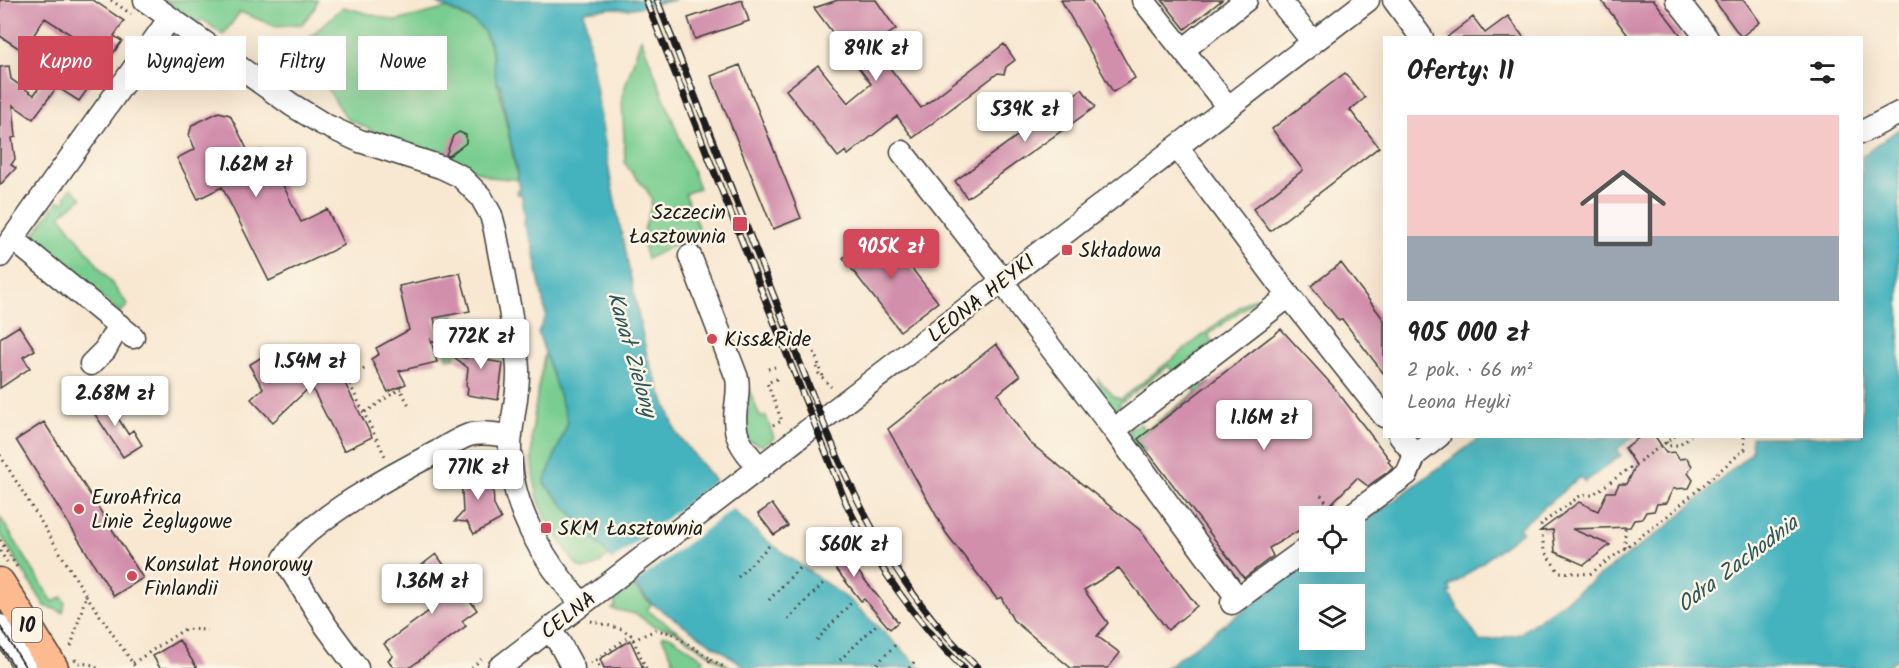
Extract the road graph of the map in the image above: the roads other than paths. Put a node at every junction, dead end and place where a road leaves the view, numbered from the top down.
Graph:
1 (145, 0) edge
2 (1143, 0) edge
3 (1246, 0) edge
4 (1278, 0) edge
5 (1368, 0) edge
6 (1394, 0) edge
7 (1677, 0) edge
8 (170, 18) junction
9 (1421, 36) edge
10 (1705, 36) edge
11 (1313, 42) junction
12 (1183, 50) junction
13 (1228, 107) junction
14 (1899, 113) edge
15 (1863, 131) edge
16 (1177, 147) junction
17 (902, 152) dead end
18 (6, 247) edge
19 (690, 256) dead end
20 (1003, 280) junction
21 (1289, 296) junction
22 (91, 364) dead end
23 (1383, 415) edge
24 (1114, 430) junction
25 (511, 436) junction
26 (1402, 438) edge
27 (1436, 438) edge
28 (1415, 455) junction
29 (760, 468) junction
30 (736, 485) joint
31 (1364, 506) edge
32 (1299, 554) edge
33 (0, 582) edge
34 (582, 604) junction
35 (0, 626) edge
36 (549, 629) junction
37 (0, 645) edge
38 (62, 660) edge
39 (494, 660) edge
40 (15, 668) edge
41 (26, 668) edge
42 (357, 668) edge
43 (573, 668) edge

1 - 8 street
2 - 12 street
3 - 12 street
4 - 11 street
5 - 11 street, LEONA HEYKI
6 - 9 street
7 - 10 street
8 - 18 street
8 - 25 street
11 - 13 street, LEONA HEYKI
12 - 13 street
13 - 16 street, LEONA HEYKI
14 - 15 street
16 - 20 street, LEONA HEYKI
16 - 21 street
17 - 20 street
18 - 22 street
19 - 29 street
20 - 24 street
20 - 29 street, LEONA HEYKI
21 - 23 street
21 - 24 street
24 - 32 street
25 - 34 street
25 - 42 street
26 - 28 street
27 - 28 street
28 - 31 street
29 - 30 street, LEONA HEYKI
30 - 34 street, CELNA
33 - 38 main road, 10
34 - 36 street, CELNA
35 - 41 street
36 - 39 street, CELNA
36 - 43 street
37 - 40 street

